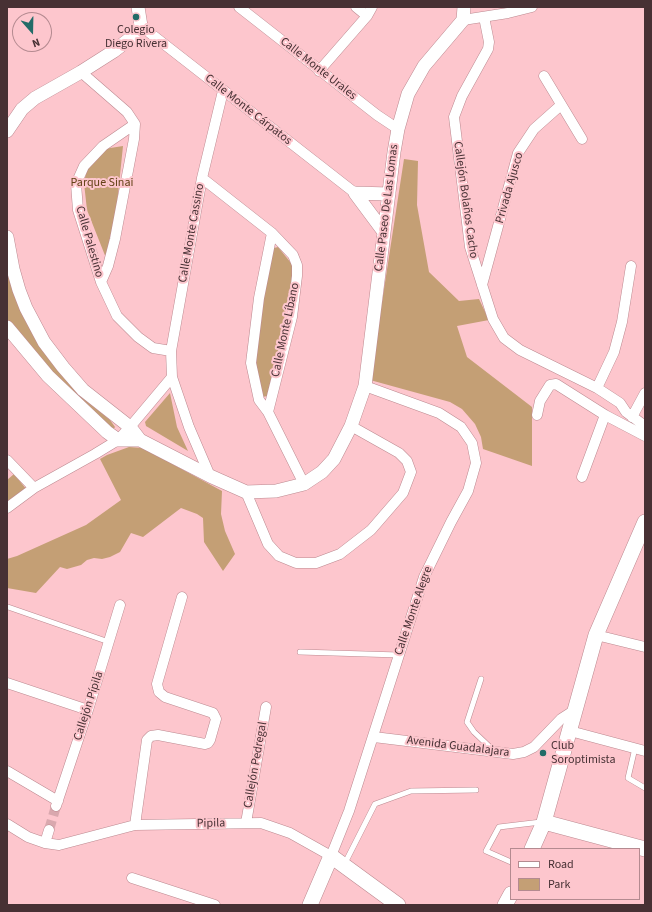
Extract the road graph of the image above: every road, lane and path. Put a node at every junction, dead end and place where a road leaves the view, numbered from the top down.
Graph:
1 (138, 7) edge
2 (239, 7) edge
3 (356, 7) edge
4 (372, 7) edge
5 (532, 7) edge
6 (463, 14) edge
7 (367, 16) junction
8 (484, 17) junction
9 (141, 26) junction
10 (319, 71) junction
11 (82, 72) junction
12 (544, 76) dead end
13 (223, 90) junction
14 (561, 105) junction
15 (135, 124) junction
16 (398, 129) junction
17 (7, 132) edge
18 (582, 139) dead end
19 (202, 178) junction
20 (355, 193) junction
21 (389, 194) junction
22 (384, 232) junction
23 (272, 233) junction
24 (7, 237) edge
25 (631, 266) dead end
26 (101, 282) junction
27 (482, 285) junction
28 (7, 327) edge
29 (171, 351) junction
30 (172, 377) junction
31 (364, 386) junction
32 (597, 388) junction
33 (645, 392) edge
34 (268, 412) junction
35 (537, 415) dead end
36 (605, 415) junction
37 (632, 418) junction
38 (351, 426) junction
39 (645, 426) edge
40 (130, 428) junction
41 (645, 436) edge
42 (118, 440) junction
43 (140, 440) junction
44 (7, 460) edge
45 (210, 476) junction
46 (582, 477) dead end
47 (304, 484) junction
48 (34, 488) junction
49 (246, 492) junction
50 (7, 508) edge
51 (645, 522) edge
52 (182, 597) dead end
53 (120, 605) dead end
54 (8, 607) dead end
55 (596, 635) junction
56 (109, 642) junction
57 (645, 647) edge
58 (300, 652) dead end
59 (399, 655) junction
60 (481, 679) dead end
61 (7, 683) edge
62 (266, 707) dead end
63 (88, 710) junction
64 (575, 710) junction
65 (570, 731) junction
66 (374, 736) junction
67 (635, 748) junction
68 (645, 751) edge
69 (495, 752) junction
70 (7, 771) edge
71 (645, 788) edge
72 (476, 790) dead end
73 (544, 822) junction
74 (246, 823) junction
75 (7, 824) edge
76 (135, 825) junction
77 (49, 830) tunnel mouth
78 (45, 844) junction
79 (532, 848) edge
80 (645, 849) edge
81 (330, 856) junction
82 (510, 862) edge
83 (344, 865) junction
84 (132, 878) dead end
85 (510, 896) edge
86 (215, 905) edge
87 (310, 905) edge
88 (398, 905) edge
89 (505, 905) edge

1 - 9 street
2 - 10 street, Calle Monte Urales
3 - 7 street
4 - 7 street
5 - 8 street
6 - 8 street
6 - 16 street, Calle Paseo De Las Lomas
7 - 10 street
8 - 27 street, Callejón Bolaños Cacho
9 - 11 street
9 - 13 street, Calle Monte Cárpatos
10 - 16 street, Calle Monte Urales
11 - 15 street
11 - 17 street
12 - 14 street
13 - 19 street, Calle Monte Cassino
13 - 20 street, Calle Monte Cárpatos
14 - 18 street
14 - 27 street, Privada Ajusco
15 - 26 street
15 - 26 street, Calle Palestino
16 - 21 street, Calle Paseo De Las Lomas
19 - 23 street, Calle Monte Líbano
19 - 29 street, Calle Monte Cassino
20 - 21 street
20 - 22 street
21 - 22 street, Calle Paseo De Las Lomas
22 - 31 street, Calle Paseo De Las Lomas
23 - 34 street, Calle Monte Líbano
23 - 34 street, Calle Monte Líbano
24 - 40 street
25 - 32 street
26 - 29 street, Calle Palestino
27 - 32 street, Callejón Bolaños Cacho
28 - 42 street
29 - 30 street, Calle Monte Cassino
30 - 40 street
30 - 45 street, Calle Monte Cassino
31 - 38 street, Calle Paseo De Las Lomas
31 - 59 street, Calle Monte Alegre
32 - 37 street, Callejón Bolaños Cacho
33 - 37 street
34 - 47 street, Calle Monte Líbano
35 - 36 street
36 - 41 street
36 - 46 street
37 - 39 street, Callejón Bolaños Cacho
38 - 47 street, Calle Paseo De Las Lomas
38 - 49 street
40 - 42 street
40 - 43 street
42 - 43 street
42 - 48 street
43 - 45 street
44 - 48 street
45 - 49 street
47 - 49 street, Calle Paseo De Las Lomas
48 - 50 street
51 - 55 main road
52 - 76 street
53 - 56 street, Callejón Pípila
54 - 56 lane
55 - 57 street
55 - 64 main road
56 - 63 street, Callejón Pípila
58 - 59 lane
59 - 66 street, Calle Monte Alegre
60 - 69 lane
61 - 63 street
62 - 74 street, Callejón Pedregal
63 - 70 street, Callejón Pípila
64 - 65 main road
64 - 69 street, Avenida Guadalajara
65 - 67 street
65 - 73 main road
66 - 69 street, Avenida Guadalajara
66 - 81 street, Calle Monte Alegre
67 - 68 street
67 - 71 lane
72 - 83 lane
73 - 79 main road
73 - 80 main road
73 - 82 lane
74 - 76 street, Pipila
74 - 81 street, Pipila
75 - 78 street, Pipila
76 - 78 street, Pipila
77 - 78 street
81 - 83 main road, Pipila
81 - 87 main road
83 - 88 main road, Pipila
84 - 86 street
85 - 89 main road

